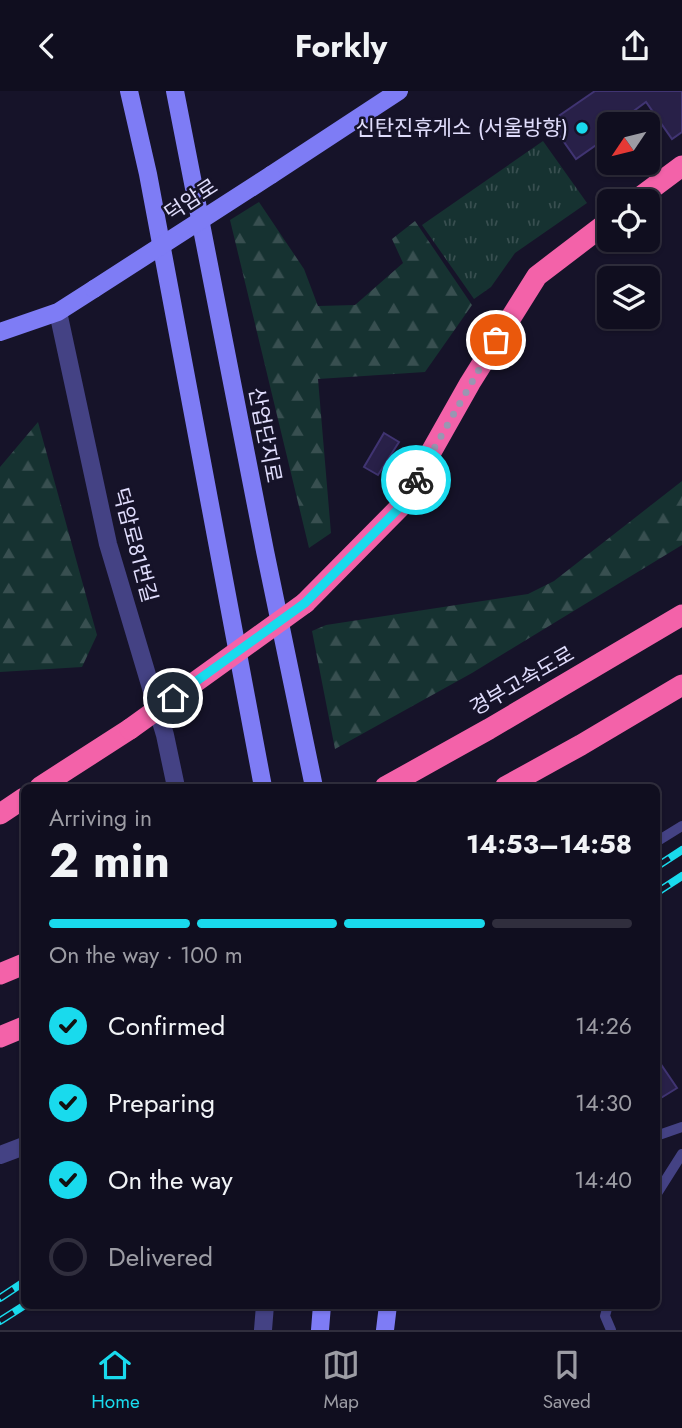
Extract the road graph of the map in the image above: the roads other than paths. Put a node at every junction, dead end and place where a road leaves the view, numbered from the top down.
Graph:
1 (129, 91) edge
2 (175, 91) edge
3 (399, 91) edge
4 (682, 166) edge
5 (651, 189) edge
6 (597, 230) edge
7 (58, 312) junction
8 (0, 332) edge
9 (682, 615) edge
10 (682, 685) edge
11 (45, 784) edge
12 (175, 784) edge
13 (262, 784) edge
14 (313, 784) edge
15 (390, 784) edge
16 (510, 784) edge
17 (21, 800) edge
18 (0, 814) edge
19 (682, 826) edge
20 (660, 840) edge
21 (21, 965) edge
22 (0, 974) edge
23 (21, 1028) edge
24 (0, 1037) edge
25 (682, 1126) edge
26 (660, 1134) edge
27 (21, 1147) edge
28 (0, 1154) edge
29 (682, 1154) edge
30 (660, 1189) edge
31 (265, 1309) edge
32 (322, 1309) edge
33 (387, 1309) edge
34 (607, 1309) edge
35 (263, 1330) edge
36 (320, 1330) edge
37 (384, 1330) edge
38 (611, 1330) edge

1 - 13 main road
2 - 14 main road, 산업단지로
3 - 7 main road, 덕암로, bridge
4 - 5 highway
6 - 11 highway, bridge
7 - 8 main road, 덕암로
7 - 12 street, 덕암로81번길
9 - 15 highway, 경부고속도로
10 - 16 highway
17 - 18 highway
19 - 20 lane
21 - 22 highway
23 - 24 highway
25 - 26 lane
27 - 28 street
29 - 30 lane
31 - 35 street
32 - 36 main road
33 - 37 main road
34 - 38 lane

